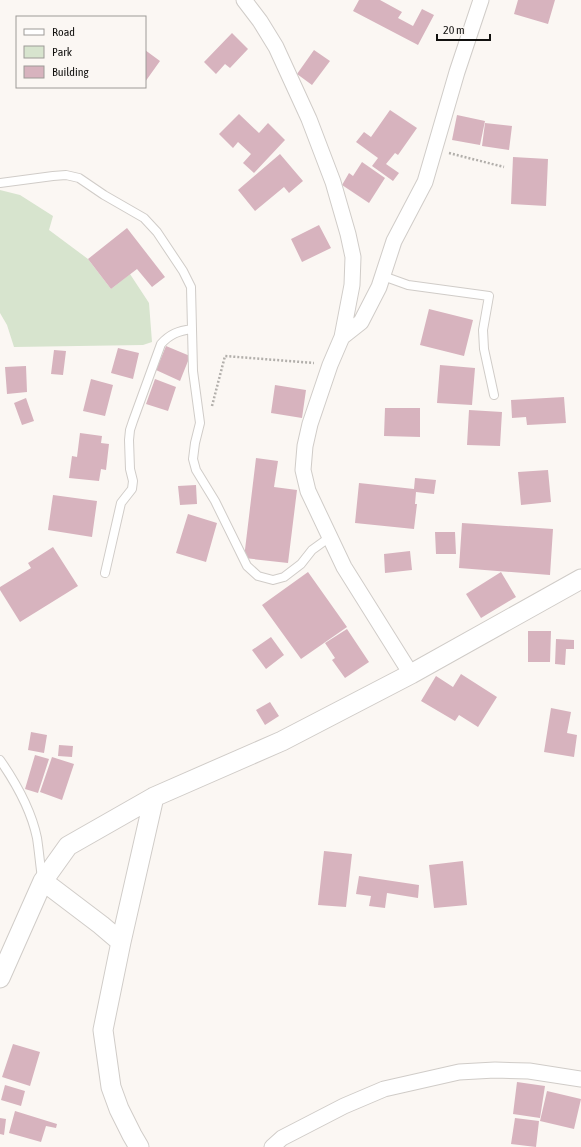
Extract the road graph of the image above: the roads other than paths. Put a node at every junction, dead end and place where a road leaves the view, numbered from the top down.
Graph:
1 (244, 0) edge
2 (481, 0) edge
3 (0, 183) edge
4 (383, 276) junction
5 (192, 329) junction
6 (342, 337) junction
7 (494, 395) dead end
8 (330, 537) junction
9 (105, 573) dead end
10 (581, 579) edge
11 (411, 674) junction
12 (0, 760) edge
13 (154, 797) junction
14 (42, 881) junction
15 (121, 942) junction
16 (0, 978) edge
17 (579, 1078) edge
18 (139, 1147) edge
19 (272, 1147) edge

1 - 6 street
2 - 4 street
3 - 5 lane
4 - 6 street
4 - 7 lane
5 - 8 lane
5 - 9 lane
6 - 8 street
8 - 11 street
10 - 11 street
11 - 13 street
12 - 14 lane
13 - 14 street
13 - 15 street
14 - 15 street
14 - 16 street
15 - 18 street
17 - 19 street

